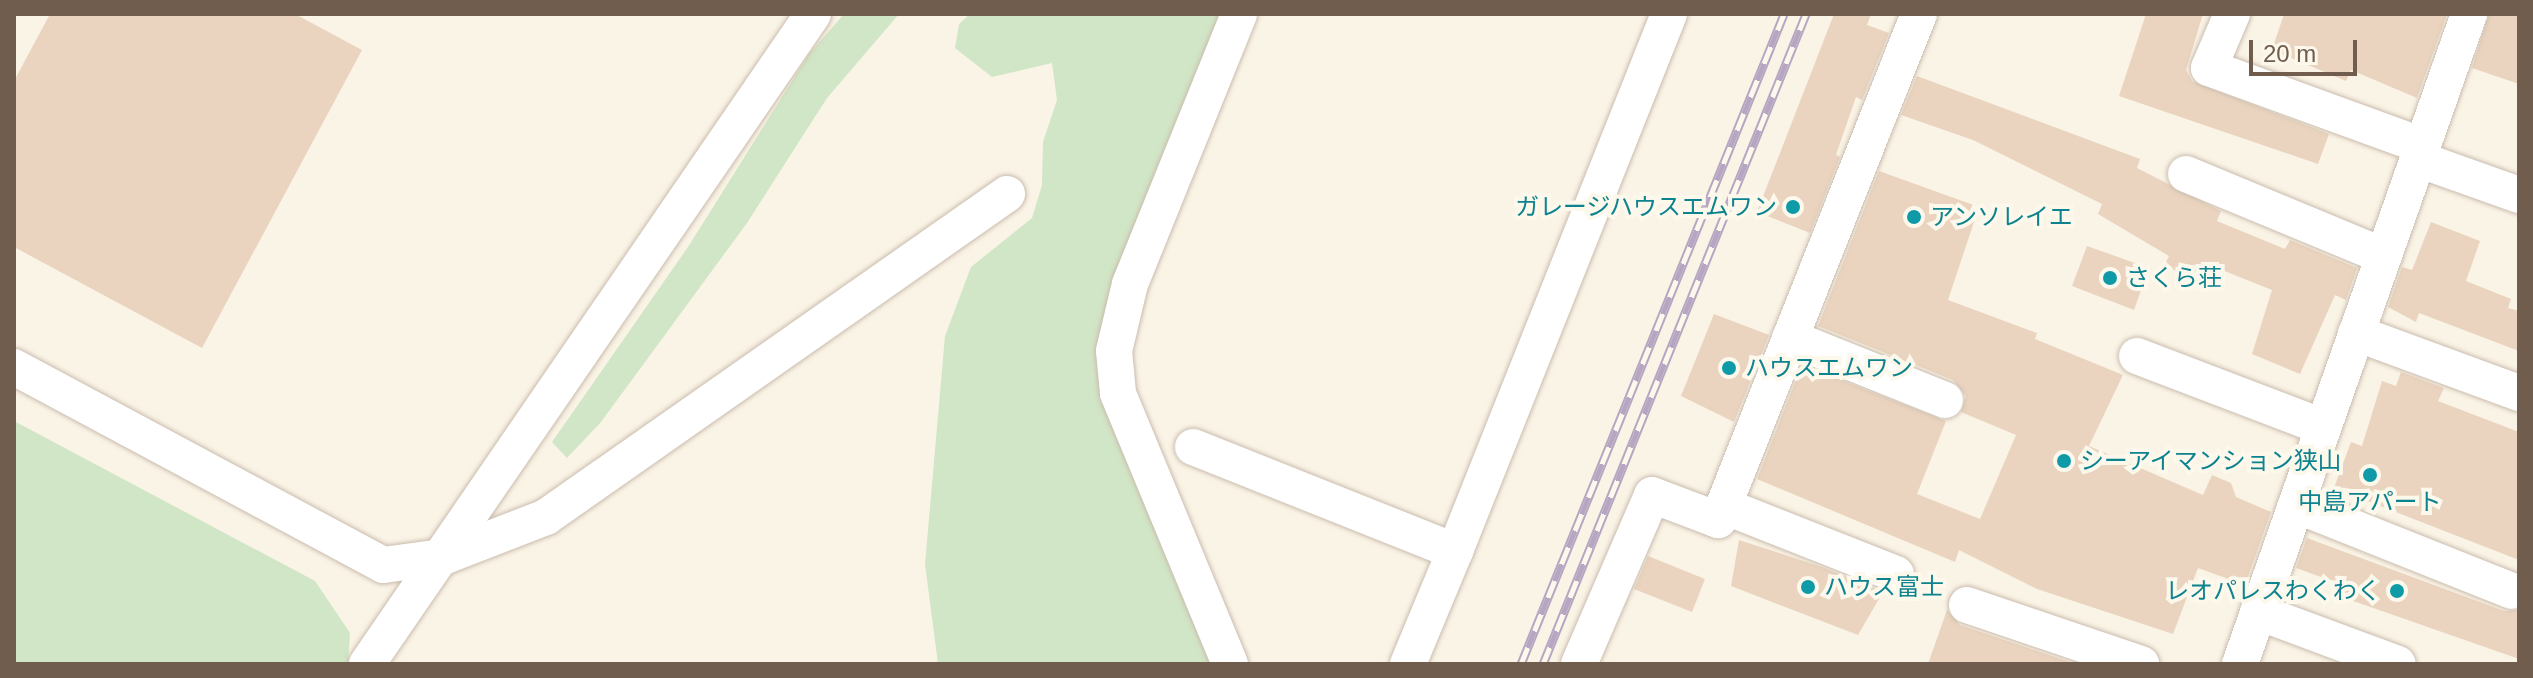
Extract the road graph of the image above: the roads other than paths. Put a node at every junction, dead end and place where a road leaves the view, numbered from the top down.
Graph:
1 (813, 14) edge
2 (1239, 14) edge
3 (1669, 14) edge
4 (1919, 14) edge
5 (2232, 14) edge
6 (2469, 14) edge
7 (2420, 152) junction
8 (2186, 174) dead end
9 (1007, 194) dead end
10 (2519, 195) edge
11 (2384, 256) junction
12 (2356, 333) junction
13 (1790, 338) junction
14 (2137, 356) dead end
15 (14, 367) edge
16 (2519, 393) edge
17 (1945, 400) dead end
18 (2323, 427) junction
19 (1193, 447) dead end
20 (2296, 505) junction
21 (1724, 506) junction
22 (1455, 551) junction
23 (443, 557) junction
24 (1896, 574) dead end
25 (2512, 591) dead end
26 (1967, 605) dead end
27 (2258, 612) junction
28 (367, 664) edge
29 (1230, 664) edge
30 (1408, 664) edge
31 (1579, 664) edge
32 (2141, 664) edge
33 (2240, 664) edge
34 (2398, 664) edge

1 - 23 street
2 - 29 street
3 - 22 street
4 - 13 street
5 - 7 street
6 - 7 street
7 - 10 street
7 - 11 street
8 - 11 street
9 - 23 street
11 - 12 street
12 - 16 street
12 - 18 street
13 - 17 street
13 - 21 street
14 - 18 street
15 - 23 street
18 - 20 street
19 - 22 street
20 - 25 street
20 - 27 street
21 - 24 street
21 - 31 street
22 - 30 street
23 - 28 street
26 - 32 street
27 - 33 street
27 - 34 street

